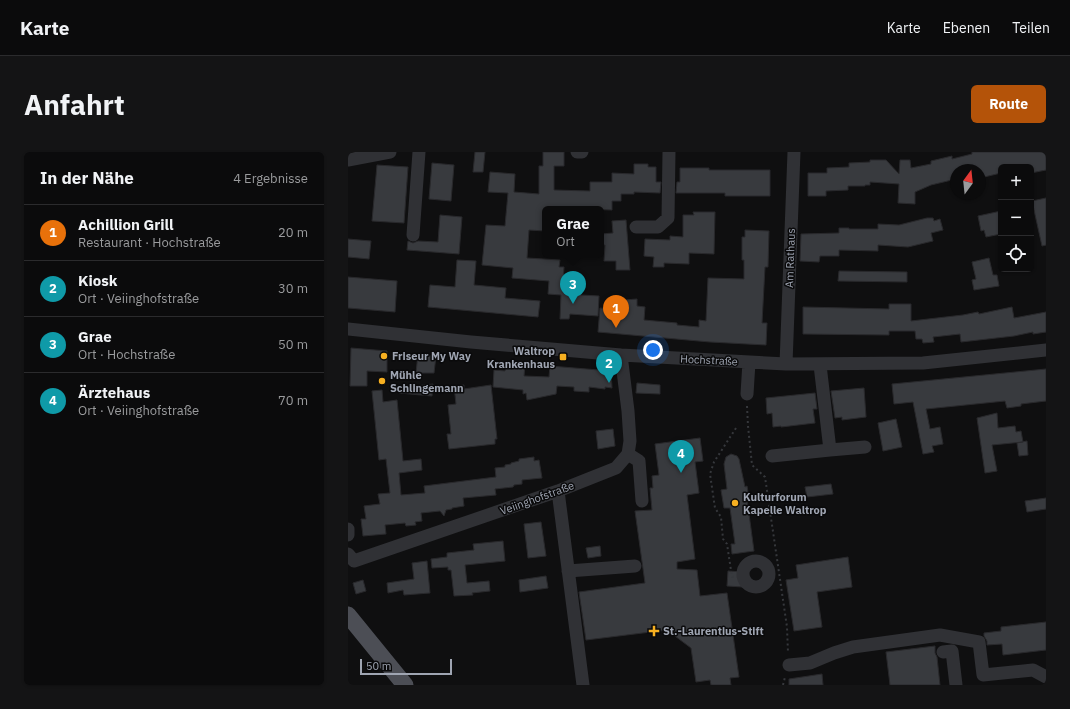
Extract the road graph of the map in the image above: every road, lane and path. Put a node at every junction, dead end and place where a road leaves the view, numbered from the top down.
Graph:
1 (390, 152) edge
2 (419, 152) edge
3 (577, 152) edge
4 (582, 152) edge
5 (669, 152) edge
6 (794, 152) edge
7 (348, 160) edge
8 (636, 227) dead end
9 (413, 235) dead end
10 (348, 329) edge
11 (1046, 350) edge
12 (621, 355) junction
13 (749, 362) junction
14 (786, 364) junction
15 (820, 365) junction
16 (747, 394) joint
17 (736, 428) dead end
18 (865, 447) dead end
19 (830, 450) junction
20 (628, 454) junction
21 (772, 456) dead end
22 (558, 491) junction
23 (642, 501) dead end
24 (348, 529) edge
25 (348, 535) edge
26 (348, 554) edge
27 (635, 566) dead end
28 (568, 571) junction
29 (774, 572) junction
30 (742, 576) junction
31 (348, 615) edge
32 (943, 652) dead end
33 (788, 665) junction
34 (1046, 677) edge
35 (405, 685) edge
36 (583, 685) edge
37 (783, 685) edge
38 (956, 685) edge

1 - 7 street
2 - 9 street
3 - 4 street
5 - 8 street
6 - 14 street, Am Rathaus
10 - 12 street, Hochstraße
11 - 15 street, Hochstraße
12 - 13 street, Hochstraße
12 - 20 street
13 - 14 street, Hochstraße
13 - 16 street
14 - 15 street, Hochstraße
15 - 19 street
16 - 29 path
17 - 30 path
18 - 19 street
19 - 21 street
20 - 22 street, Veiinghofstraße
20 - 23 street
22 - 26 street, Veiinghofstraße
22 - 28 street
24 - 25 street
27 - 28 street
28 - 36 street
29 - 30 street
29 - 30 street
29 - 33 path
31 - 35 main road
32 - 38 street
33 - 34 street
33 - 37 path

